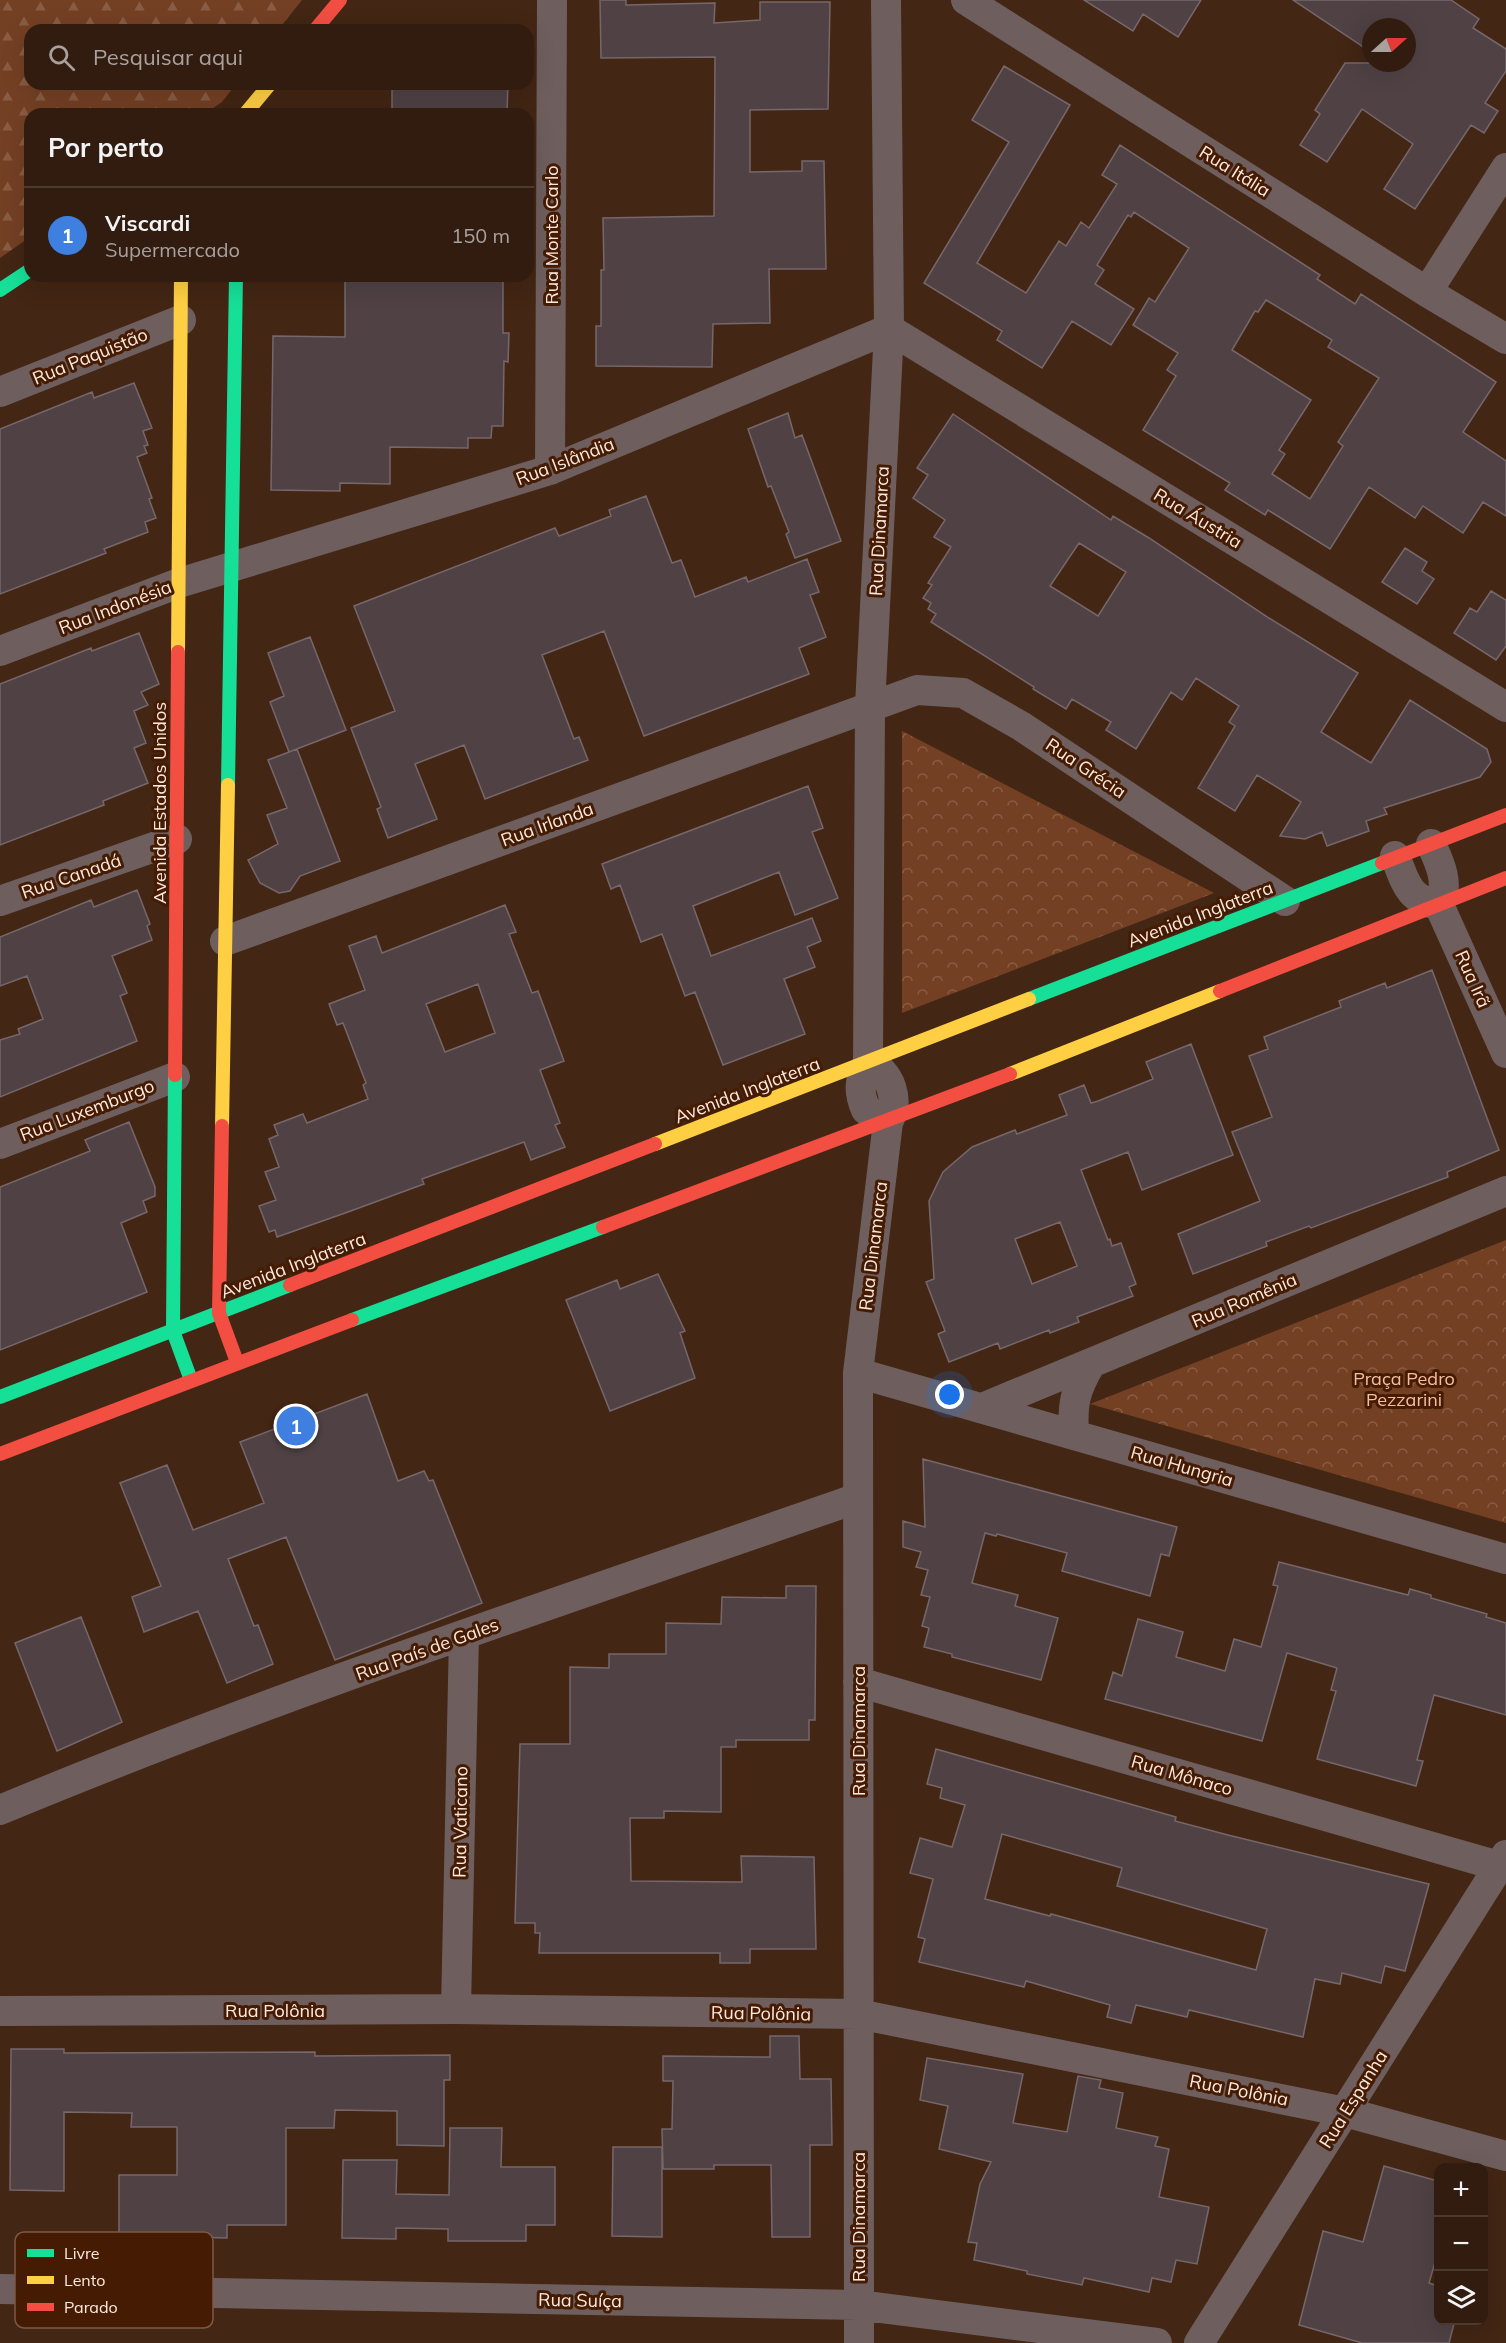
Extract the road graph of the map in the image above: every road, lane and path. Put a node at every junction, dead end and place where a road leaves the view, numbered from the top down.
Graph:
1 (340, 0) edge
2 (552, 0) edge
3 (886, 0) edge
4 (966, 0) edge
5 (320, 24) edge
6 (265, 90) edge
7 (250, 108) edge
8 (1506, 168) edge
9 (24, 274) edge
10 (181, 282) edge
11 (236, 282) edge
12 (0, 290) edge
13 (1426, 292) junction
14 (181, 320) junction
15 (889, 329) junction
16 (1506, 339) edge
17 (0, 392) edge
18 (550, 470) junction
19 (231, 568) junction
20 (179, 583) junction
21 (0, 651) edge
22 (870, 706) junction
23 (1506, 707) edge
24 (1506, 815) edge
25 (177, 839) junction
26 (1431, 844) junction
27 (1395, 856) junction
28 (1506, 878) edge
29 (0, 901) edge
30 (1285, 901) junction
31 (1439, 905) junction
32 (225, 941) junction
33 (1506, 1053) edge
34 (868, 1062) junction
35 (175, 1077) junction
36 (888, 1122) junction
37 (0, 1144) edge
38 (1506, 1191) edge
39 (219, 1313) junction
40 (173, 1331) junction
41 (237, 1362) junction
42 (1091, 1363) junction
43 (858, 1372) junction
44 (191, 1380) junction
45 (0, 1397) edge
46 (982, 1408) junction
47 (1074, 1435) junction
48 (0, 1454) edge
49 (858, 1498) junction
50 (1506, 1559) edge
51 (464, 1635) junction
52 (858, 1682) junction
53 (0, 1810) edge
54 (1504, 1863) edge
55 (456, 2009) junction
56 (0, 2011) edge
57 (858, 2014) junction
58 (1345, 2112) junction
59 (1506, 2156) edge
60 (0, 2289) edge
61 (15, 2289) edge
62 (213, 2293) edge
63 (858, 2305) junction
64 (859, 2343) edge
65 (1157, 2343) edge
66 (1199, 2343) edge

1 - 5 main road
2 - 18 street, Rua Monte Carlo
3 - 15 street, Rua Dinamarca
4 - 13 street, Rua Itália
6 - 7 main road
8 - 13 street
9 - 12 main road
10 - 14 main road, Avenida Estados Unidos
11 - 19 main road
13 - 16 street, Rua Itália
14 - 17 street, Rua Paquistão
14 - 20 main road, Avenida Estados Unidos
15 - 18 street, Rua Islândia
15 - 22 street, Rua Dinamarca
15 - 23 street, Rua Áustria
18 - 19 street, Rua Islândia
19 - 20 street, Rua Indonésia
19 - 32 main road
20 - 21 street, Rua Indonésia
20 - 25 main road, Avenida Estados Unidos
22 - 30 street, Rua Grécia
22 - 32 street, Rua Irlanda
22 - 34 street, Rua Dinamarca
24 - 26 main road, Avenida Inglaterra
25 - 29 street, Rua Canadá
25 - 35 main road, Avenida Estados Unidos
26 - 27 main road, Avenida Inglaterra
26 - 31 street
27 - 30 main road, Avenida Inglaterra
27 - 31 street
28 - 31 main road
30 - 34 main road, Avenida Inglaterra
31 - 33 street, Rua Irã
31 - 36 main road
32 - 39 main road
34 - 36 street, Rua Dinamarca
34 - 39 main road, Avenida Inglaterra
35 - 37 street, Rua Luxemburgo
35 - 40 main road, Avenida Estados Unidos
36 - 41 main road
36 - 43 street, Rua Dinamarca
38 - 42 street, Rua Romênia
39 - 40 main road, Avenida Inglaterra
39 - 41 main road
40 - 44 main road
40 - 45 main road, Avenida Inglaterra
41 - 44 main road
42 - 46 street, Rua Romênia
42 - 47 street
43 - 46 street, Rua Hungria
43 - 49 street, Rua Dinamarca
44 - 48 main road
46 - 47 street, Rua Hungria
47 - 50 street, Rua Hungria
49 - 51 street, Rua País de Gales
49 - 52 street, Rua Dinamarca
51 - 53 street, Rua País de Gales
51 - 55 street, Rua Vaticano
52 - 54 street, Rua Mônaco
52 - 57 street, Rua Dinamarca
54 - 58 street, Rua Espanha
55 - 56 street, Rua Polônia
55 - 57 street, Rua Polônia
57 - 58 street, Rua Polônia
57 - 63 street, Rua Dinamarca
58 - 59 street, Rua Polônia
58 - 66 street, Rua Espanha
60 - 61 street, Rua Suíça
62 - 63 street, Rua Suíça
63 - 64 street, Rua Dinamarca
63 - 65 street, Rua Suíça

